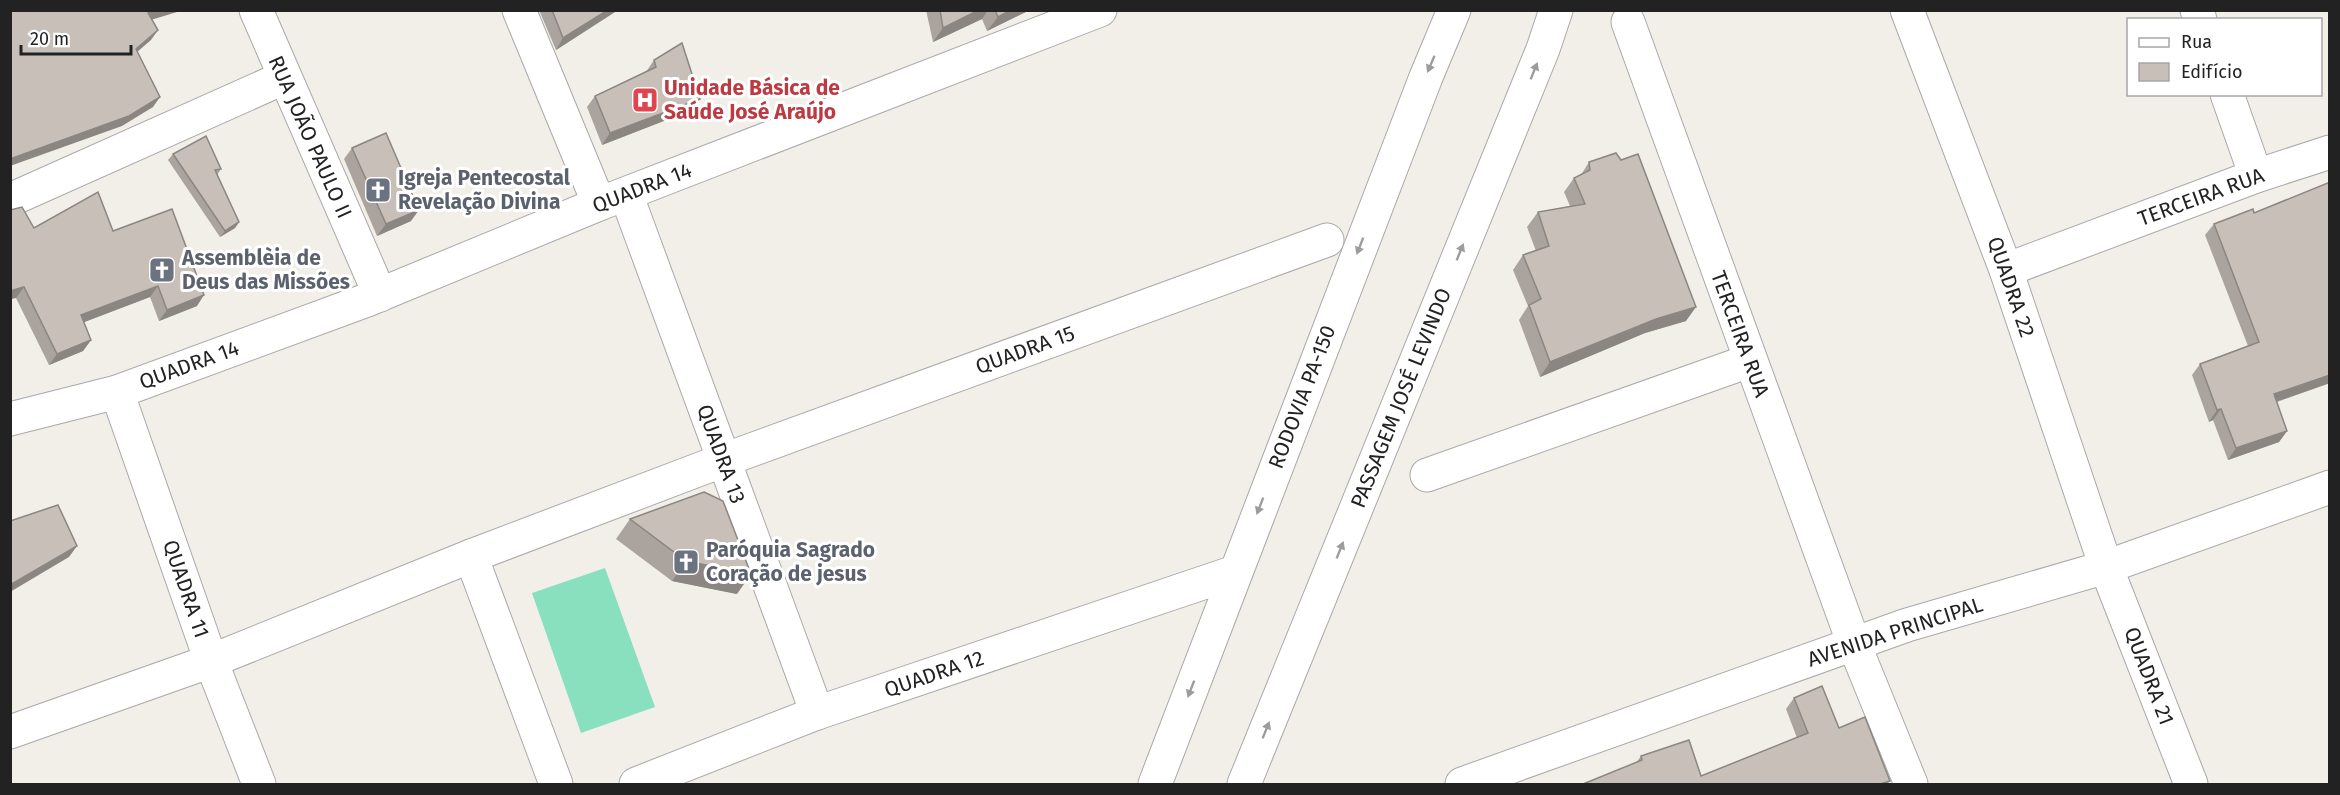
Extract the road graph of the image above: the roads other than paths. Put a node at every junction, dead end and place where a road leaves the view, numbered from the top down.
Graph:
1 (256, 10) edge
2 (519, 10) edge
3 (1100, 10) edge
4 (1454, 10) edge
5 (1556, 10) edge
6 (1907, 10) edge
7 (1628, 22) dead end
8 (283, 78) junction
9 (2228, 96) edge
10 (2330, 152) edge
11 (2256, 176) junction
12 (613, 199) junction
13 (10, 201) edge
14 (1327, 240) dead end
15 (2006, 270) junction
16 (380, 295) junction
17 (1749, 361) junction
18 (117, 392) junction
19 (10, 419) edge
20 (724, 460) junction
21 (1427, 475) dead end
22 (2330, 487) edge
23 (471, 556) junction
24 (2106, 567) junction
25 (1235, 572) junction
26 (1854, 644) junction
27 (211, 661) junction
28 (817, 714) junction
29 (10, 732) edge
30 (259, 784) edge
31 (556, 784) edge
32 (636, 784) edge
33 (1155, 784) edge
34 (1244, 784) edge
35 (1462, 784) edge
36 (1911, 784) edge
37 (2191, 784) edge

1 - 8 street, RUA JOÃO PAULO II
2 - 12 street, QUADRA 13
3 - 12 street, QUADRA 14
4 -> 25 street, RODOVIA PA-150
34 -> 5 street, PASSAGEM JOSÉ LEVINDO
6 - 15 street, QUADRA 22
7 - 17 street, TERCEIRA RUA
8 - 13 street
8 - 16 street, RUA JOÃO PAULO II
9 - 11 street
10 - 11 street, TERCEIRA RUA
11 - 15 street, TERCEIRA RUA
12 - 16 street, QUADRA 14
12 - 20 street, QUADRA 13
14 - 20 street, QUADRA 15
15 - 24 street, QUADRA 22
16 - 18 street, QUADRA 14
17 - 21 street
17 - 26 street, TERCEIRA RUA
18 - 19 street, QUADRA 14
18 - 27 street, QUADRA 11
20 - 23 street
20 - 28 street, QUADRA 13
22 - 24 street, AVENIDA PRINCIPAL
23 - 27 street
23 - 31 street
24 - 26 street, AVENIDA PRINCIPAL
24 - 37 street, QUADRA 21
25 - 28 street, QUADRA 12
25 -> 33 street, RODOVIA PA-150
26 - 35 street, AVENIDA PRINCIPAL
26 - 36 street, TERCEIRA RUA
27 - 29 street
27 - 30 street, QUADRA 11
28 - 32 street, QUADRA 12

